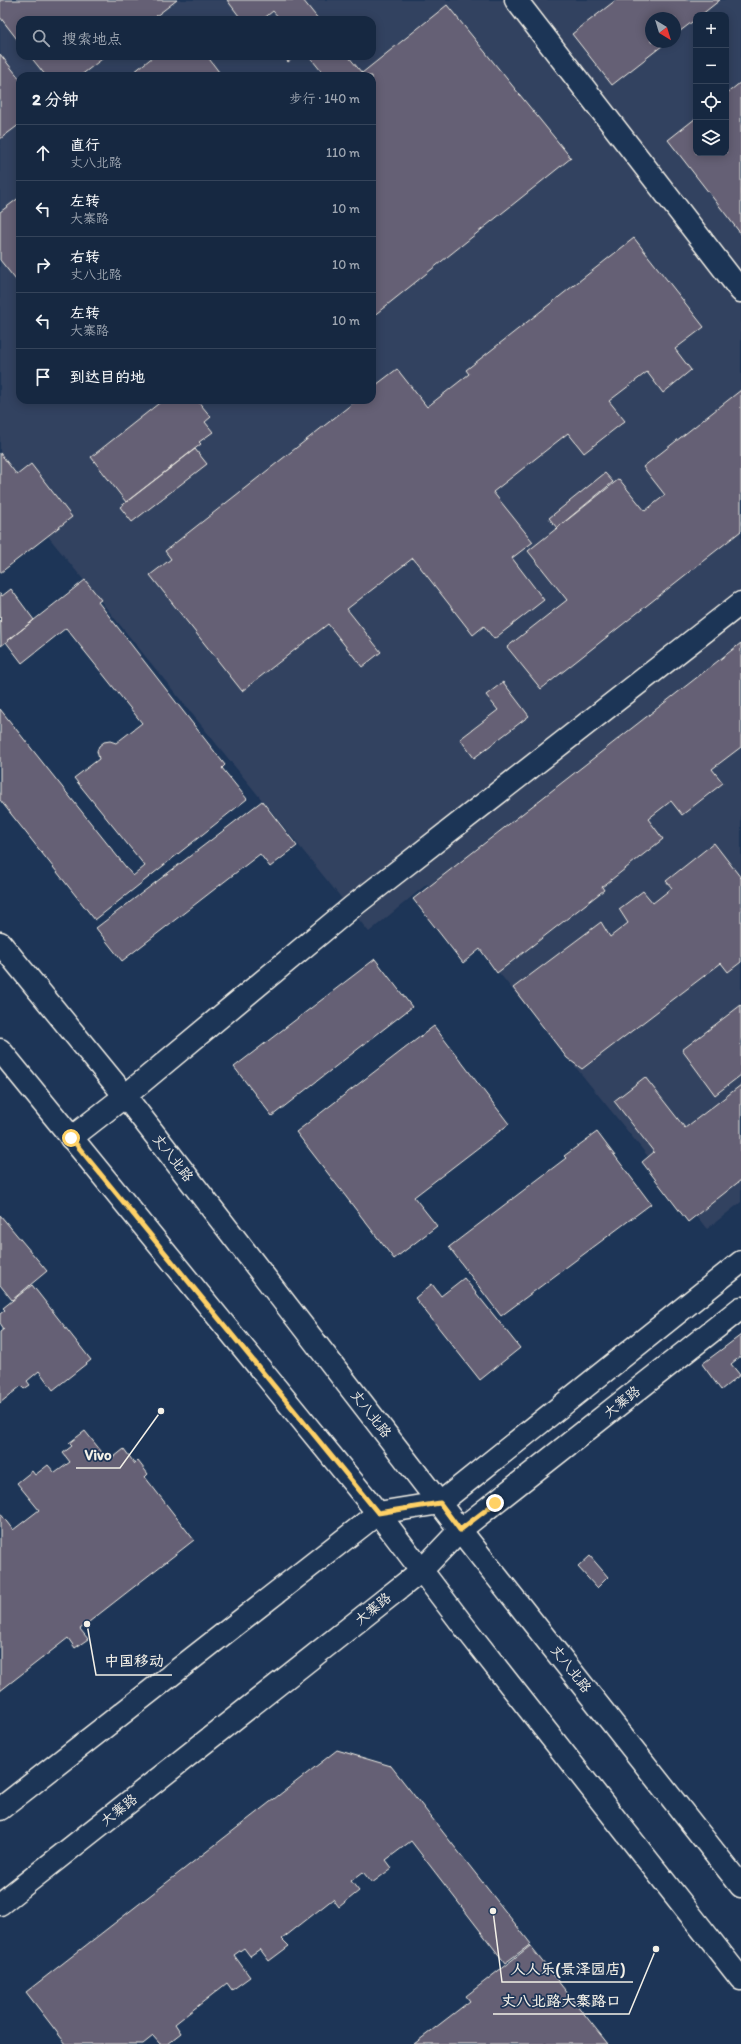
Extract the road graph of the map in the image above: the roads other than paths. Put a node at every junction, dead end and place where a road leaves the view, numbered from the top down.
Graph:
1 (516, 0) edge
2 (741, 291) edge
3 (741, 603) edge
4 (0, 943) edge
5 (0, 1050) edge
6 (125, 1096) junction
7 (71, 1138) junction
8 (741, 1262) edge
9 (741, 1308) edge
10 (440, 1503) junction
11 (378, 1513) junction
12 (460, 1530) junction
13 (421, 1571) junction
14 (0, 1809) edge
15 (741, 1886) edge
16 (0, 1904) edge
17 (741, 1979) edge

1 - 2 main road
3 - 6 main road
4 - 6 main road, 丈八北路
5 - 7 main road
6 - 7 main road
6 - 10 main road, 丈八北路
7 - 11 main road
8 - 10 main road
9 - 12 main road, 大寨路
10 - 11 main road
10 - 12 main road, 丈八北路
11 - 13 main road
11 - 14 main road
12 - 13 main road, 大寨路
12 - 15 main road, 丈八北路
13 - 16 main road, 大寨路
13 - 17 main road

